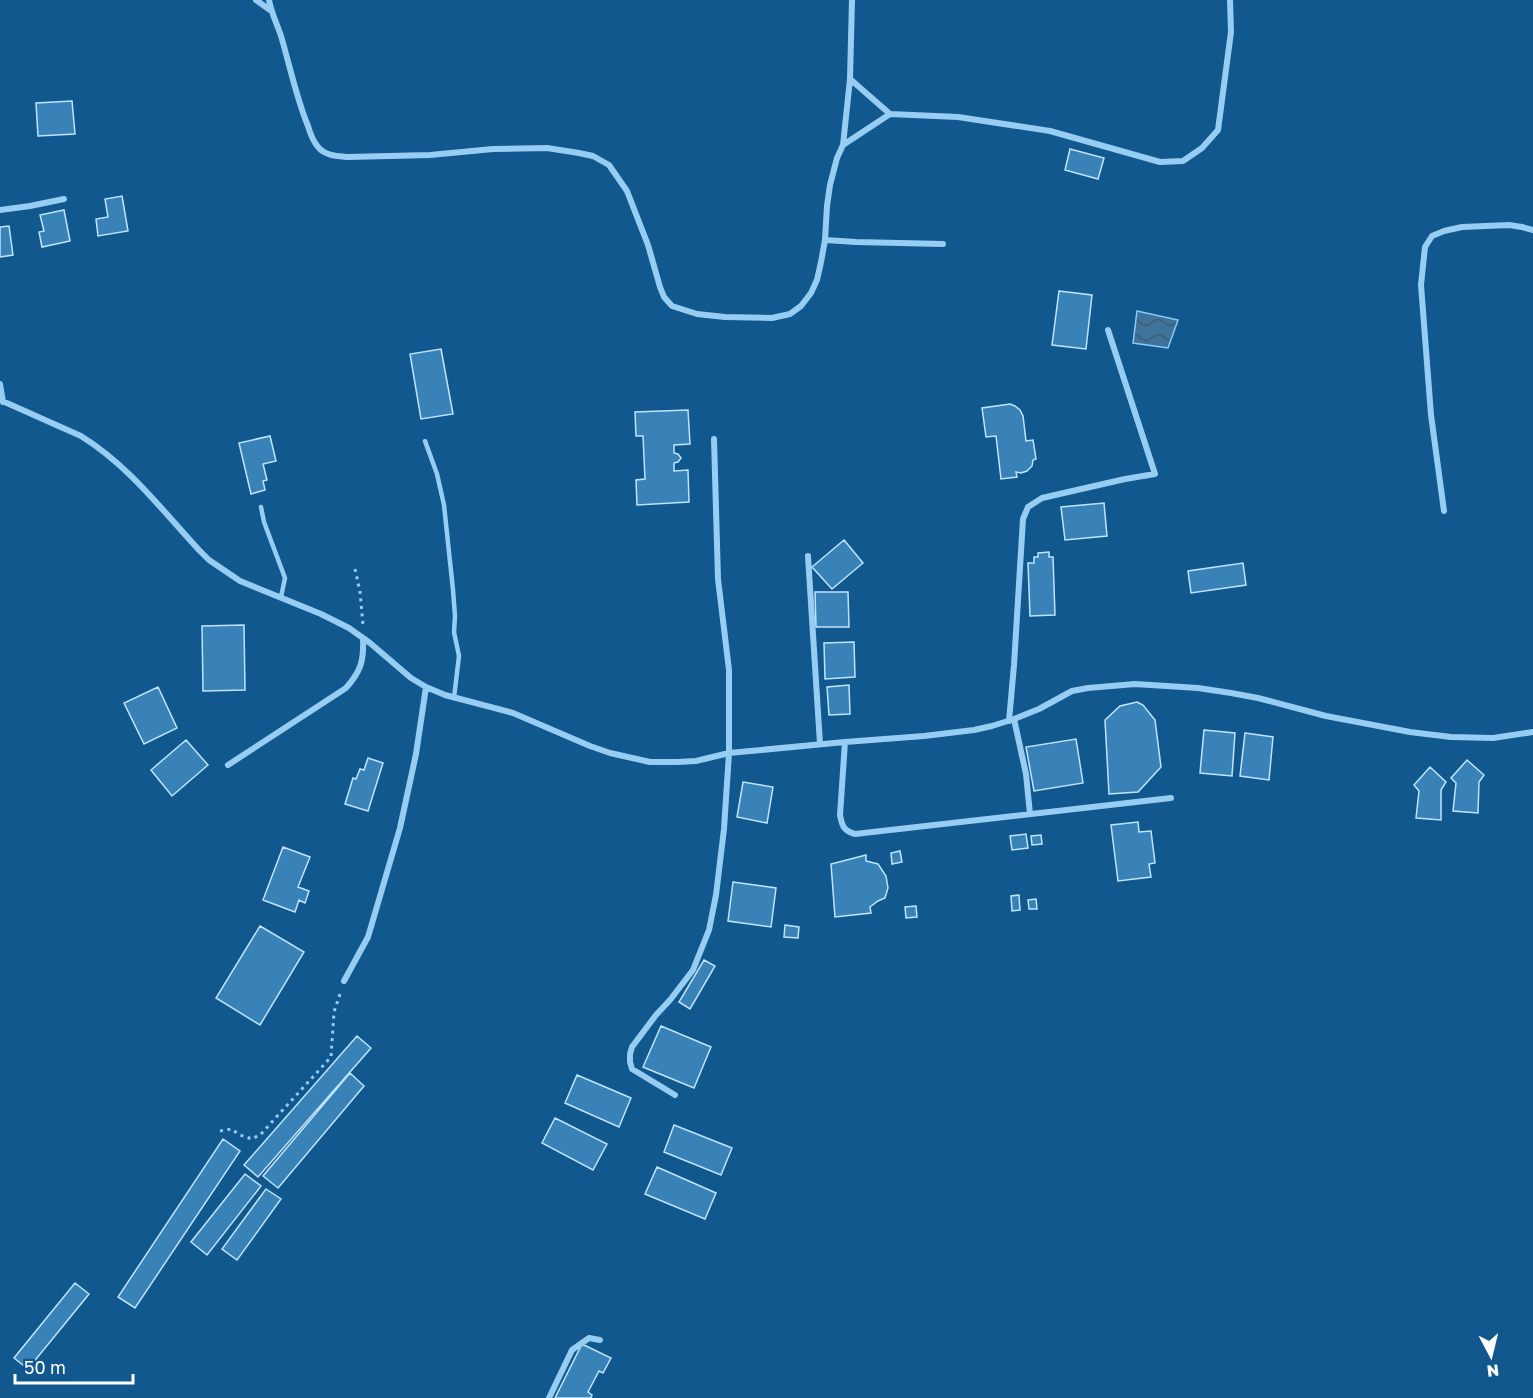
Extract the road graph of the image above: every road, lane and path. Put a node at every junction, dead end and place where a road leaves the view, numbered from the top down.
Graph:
1 (256, 0) edge
2 (269, 0) edge
3 (852, 0) edge
4 (1230, 0) edge
5 (271, 10) junction
6 (850, 79) junction
7 (890, 114) junction
8 (843, 145) junction
9 (64, 199) dead end
10 (0, 210) edge
11 (1533, 230) edge
12 (825, 240) junction
13 (943, 244) dead end
14 (1108, 330) dead end
15 (0, 384) edge
16 (2, 401) edge
17 (714, 439) dead end
18 (425, 441) dead end
19 (261, 507) dead end
20 (1444, 511) dead end
21 (808, 556) dead end
22 (355, 569) dead end
23 (281, 597) junction
24 (363, 638) junction
25 (426, 687) junction
26 (454, 698) junction
27 (1011, 720) junction
28 (1533, 732) edge
29 (845, 742) junction
30 (820, 744) junction
31 (729, 753) junction
32 (228, 765) dead end
33 (1172, 798) dead end
34 (1030, 814) junction
35 (344, 981) joint
36 (675, 1095) dead end
37 (220, 1131) dead end
38 (600, 1340) dead end
39 (549, 1398) edge

1 - 5 street
2 - 5 street
3 - 6 street
4 - 7 street
5 - 12 street
6 - 7 street
6 - 8 street
7 - 8 street
8 - 12 street
9 - 10 street
11 - 20 street
12 - 13 street
14 - 27 street
15 - 16 street
16 - 23 street
17 - 31 street
18 - 26 lane
19 - 23 lane
21 - 30 street
22 - 24 path
23 - 24 street
24 - 25 street
24 - 32 street
25 - 26 street
25 - 35 street
26 - 31 street
27 - 28 street
27 - 29 street
27 - 34 street
29 - 30 street
29 - 34 street
30 - 31 street
31 - 36 street
33 - 34 street
35 - 37 path
38 - 39 street

